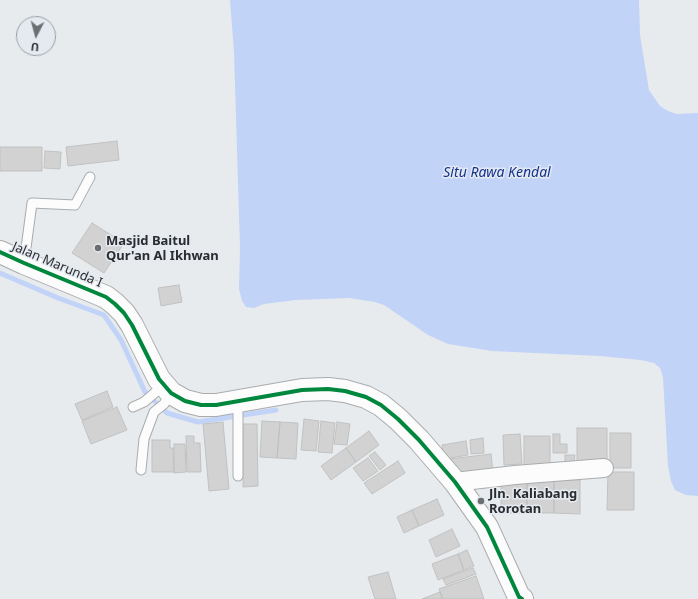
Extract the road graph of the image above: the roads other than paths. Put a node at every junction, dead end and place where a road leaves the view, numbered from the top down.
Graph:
1 (90, 177) dead end
2 (0, 252) edge
3 (24, 263) junction
4 (164, 393) junction
5 (133, 407) dead end
6 (238, 412) junction
7 (604, 468) dead end
8 (141, 470) dead end
9 (238, 476) dead end
10 (455, 482) junction
11 (519, 598) edge

1 - 3 lane
2 - 3 street, Jalan Marunda I
3 - 4 street, Jalan Marunda I
4 - 5 lane
4 - 6 street
4 - 8 lane
6 - 9 lane
6 - 10 street
7 - 10 street
10 - 11 street

